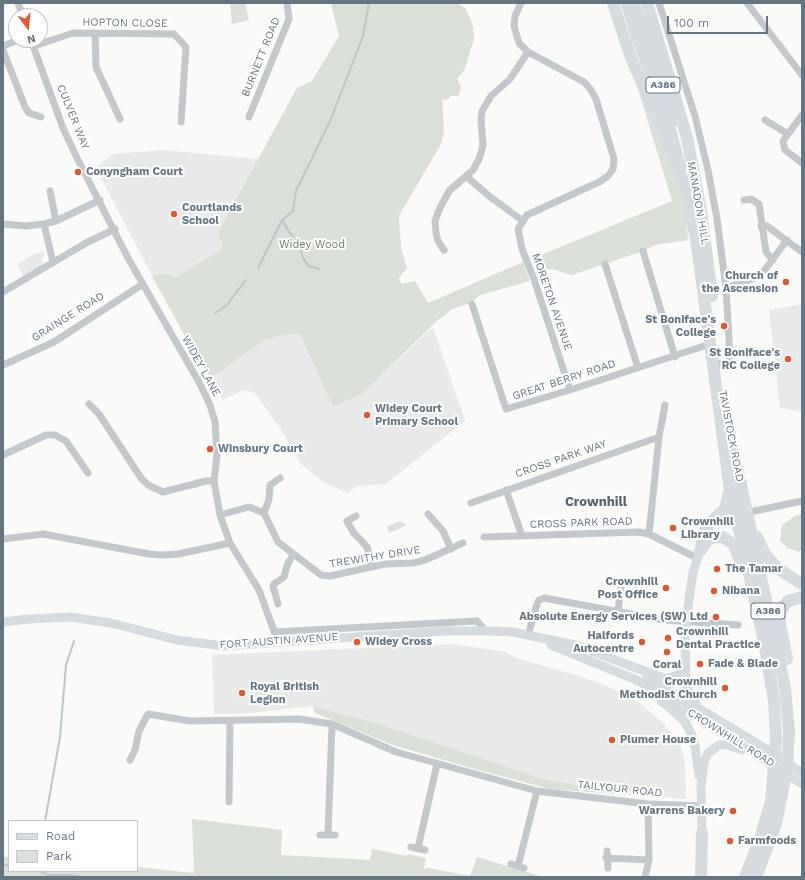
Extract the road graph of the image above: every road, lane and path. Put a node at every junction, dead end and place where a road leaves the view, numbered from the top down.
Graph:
1 (287, 3) edge
2 (521, 3) edge
3 (613, 3) edge
4 (626, 3) edge
5 (634, 3) edge
6 (647, 3) edge
7 (659, 3) edge
8 (747, 3) edge
9 (95, 34) junction
10 (48, 39) edge
11 (35, 48) edge
12 (3, 50) edge
13 (528, 52) junction
14 (802, 75) edge
15 (252, 114) dead end
16 (802, 114) edge
17 (41, 117) dead end
18 (108, 117) dead end
19 (766, 120) dead end
20 (181, 122) dead end
21 (788, 134) junction
22 (802, 163) edge
23 (693, 166) junction
24 (467, 177) junction
25 (685, 185) junction
26 (50, 191) dead end
27 (100, 200) junction
28 (744, 200) dead end
29 (56, 220) junction
30 (523, 221) junction
31 (3, 224) edge
32 (44, 224) junction
33 (761, 226) junction
34 (115, 229) junction
35 (787, 240) junction
36 (444, 250) dead end
37 (643, 251) dead end
38 (802, 252) edge
39 (773, 260) junction
40 (54, 262) junction
41 (605, 264) dead end
42 (143, 284) junction
43 (726, 288) junction
44 (3, 292) edge
45 (472, 304) dead end
46 (710, 344) junction
47 (675, 357) junction
48 (716, 363) junction
49 (3, 366) edge
50 (638, 368) junction
51 (570, 390) junction
52 (89, 404) dead end
53 (665, 405) dead end
54 (659, 436) junction
55 (3, 455) edge
56 (88, 472) dead end
57 (280, 478) dead end
58 (214, 481) junction
59 (506, 490) junction
60 (730, 490) junction
61 (802, 501) edge
62 (471, 503) dead end
63 (264, 513) junction
64 (428, 514) dead end
65 (748, 514) junction
66 (220, 515) junction
67 (735, 515) junction
68 (356, 516) dead end
69 (649, 534) junction
70 (522, 536) junction
71 (484, 537) dead end
72 (3, 539) edge
73 (230, 543) junction
74 (463, 543) dead end
75 (451, 549) junction
76 (699, 554) junction
77 (293, 555) junction
78 (372, 566) junction
79 (750, 584) junction
80 (802, 584) edge
81 (621, 588) dead end
82 (802, 597) edge
83 (278, 604) dead end
84 (618, 612) junction
85 (3, 622) edge
86 (685, 622) junction
87 (738, 625) dead end
88 (486, 631) junction
89 (274, 632) junction
90 (528, 635) junction
91 (278, 642) junction
92 (622, 664) junction
93 (685, 664) junction
94 (639, 681) junction
95 (787, 705) junction
96 (698, 707) junction
97 (230, 722) junction
98 (332, 724) junction
99 (762, 758) junction
100 (130, 760) dead end
101 (437, 764) junction
102 (799, 768) edge
103 (801, 783) edge
104 (701, 786) junction
105 (537, 791) junction
106 (229, 802) dead end
107 (648, 804) junction
108 (702, 806) junction
109 (771, 822) junction
110 (702, 833) joint
111 (320, 835) dead end
112 (418, 848) dead end
113 (607, 851) dead end
114 (606, 858) junction
115 (649, 860) junction
116 (702, 860) junction
117 (518, 866) dead end
118 (608, 868) dead end
119 (645, 877) edge
120 (701, 877) edge
121 (710, 877) edge
122 (735, 877) edge
123 (745, 877) edge
124 (756, 877) edge
125 (763, 877) edge

1 - 15 street, BURNETT ROAD
2 - 13 street
3 - 25 highway
4 - 25 main road, MANADON HILL / A386
5 - 23 main road, MANADON HILL / A386
6 - 23 highway
7 - 43 street
8 - 14 street
9 - 10 street, HOPTON CLOSE
9 - 18 street
9 - 20 street, HOPTON CLOSE
11 - 27 street, CULVER WAY
12 - 17 street
13 - 24 street
13 - 30 street
16 - 21 street
19 - 21 street
21 - 22 street
23 - 48 highway, MANADON HILL / A386
24 - 30 street
24 - 36 street
25 - 46 highway, MANADON HILL / A386
26 - 29 street
27 - 29 street
27 - 34 street, WIDEY LANE
28 - 33 street
29 - 32 street
30 - 51 street, MORETON AVENUE
31 - 32 street
32 - 40 street
33 - 35 street
33 - 39 street
34 - 40 street
34 - 42 street, WIDEY LANE
35 - 38 street
35 - 39 street
37 - 47 street
39 - 43 street
40 - 44 street
41 - 50 street
42 - 49 street, GRAINGE ROAD
42 - 58 street, WIDEY LANE
43 - 48 street
45 - 51 street, GREAT BERRY ROAD
46 - 47 street, GREAT BERRY ROAD
46 - 48 highway, MANADON HILL / A386
47 - 50 street, GREAT BERRY ROAD
48 - 60 highway, TAVISTOCK ROAD / A386
48 - 65 highway, TAVISTOCK ROAD / A386
50 - 51 street, GREAT BERRY ROAD
52 - 58 street
53 - 54 street
54 - 59 street, CROSS PARK WAY
54 - 69 street
55 - 56 street
57 - 63 street
58 - 66 street, WIDEY LANE
59 - 62 street, CROSS PARK WAY
59 - 70 street
60 - 67 highway, TAVISTOCK ROAD / A386
60 - 76 highway
61 - 65 street
63 - 66 street
63 - 77 street, TREWITHY DRIVE
64 - 75 street
65 - 67 street
65 - 80 highway
65 - 95 highway, TAVISTOCK ROAD / A386
66 - 73 street, WIDEY LANE
67 - 79 highway, TAVISTOCK ROAD / A386
68 - 78 street
69 - 70 street, CROSS PARK ROAD
69 - 76 street, CROSS PARK ROAD
70 - 71 street, CROSS PARK ROAD
72 - 73 street
73 - 89 street, WIDEY LANE
74 - 75 street, TREWITHY DRIVE
75 - 78 street, TREWITHY DRIVE
76 - 79 highway
76 - 86 main road
77 - 78 street, TREWITHY DRIVE
77 - 83 street
79 - 109 highway, TAVISTOCK ROAD / A386
81 - 84 street
82 - 95 highway
84 - 86 street
84 - 90 street
85 - 91 main road, FORT AUSTIN AVENUE
86 - 87 street
86 - 93 main road
88 - 89 street, FORT AUSTIN AVENUE
88 - 90 main road, FORT AUSTIN AVENUE
88 - 91 main road, FORT AUSTIN AVENUE
89 - 91 street, WIDEY LANE
90 - 92 main road, FORT AUSTIN AVENUE
90 - 94 main road, FORT AUSTIN AVENUE
92 - 93 main road, FORT AUSTIN AVENUE
92 - 96 main road, CROWNHILL ROAD
93 - 96 main road
94 - 99 main road, CROWNHILL ROAD
94 - 104 main road
95 - 109 highway, TAVISTOCK ROAD / A386
96 - 102 main road, CROWNHILL ROAD
97 - 98 street, TAILYOUR ROAD
97 - 100 street, TAILYOUR ROAD
97 - 106 street
98 - 101 street, TAILYOUR ROAD
98 - 111 street
99 - 103 main road, CROWNHILL ROAD
99 - 104 main road
101 - 105 street, TAILYOUR ROAD
101 - 112 street
104 - 108 main road
105 - 107 street, TAILYOUR ROAD
105 - 117 street
107 - 108 street, TAILYOUR ROAD
107 - 115 street
108 - 110 main road
109 - 122 highway
109 - 123 highway, TAVISTOCK ROAD / A386
109 - 124 highway, TAVISTOCK ROAD / A386
109 - 125 highway
110 - 116 highway
113 - 114 street
114 - 115 street
114 - 118 street
115 - 119 street
116 - 120 highway
116 - 121 highway

